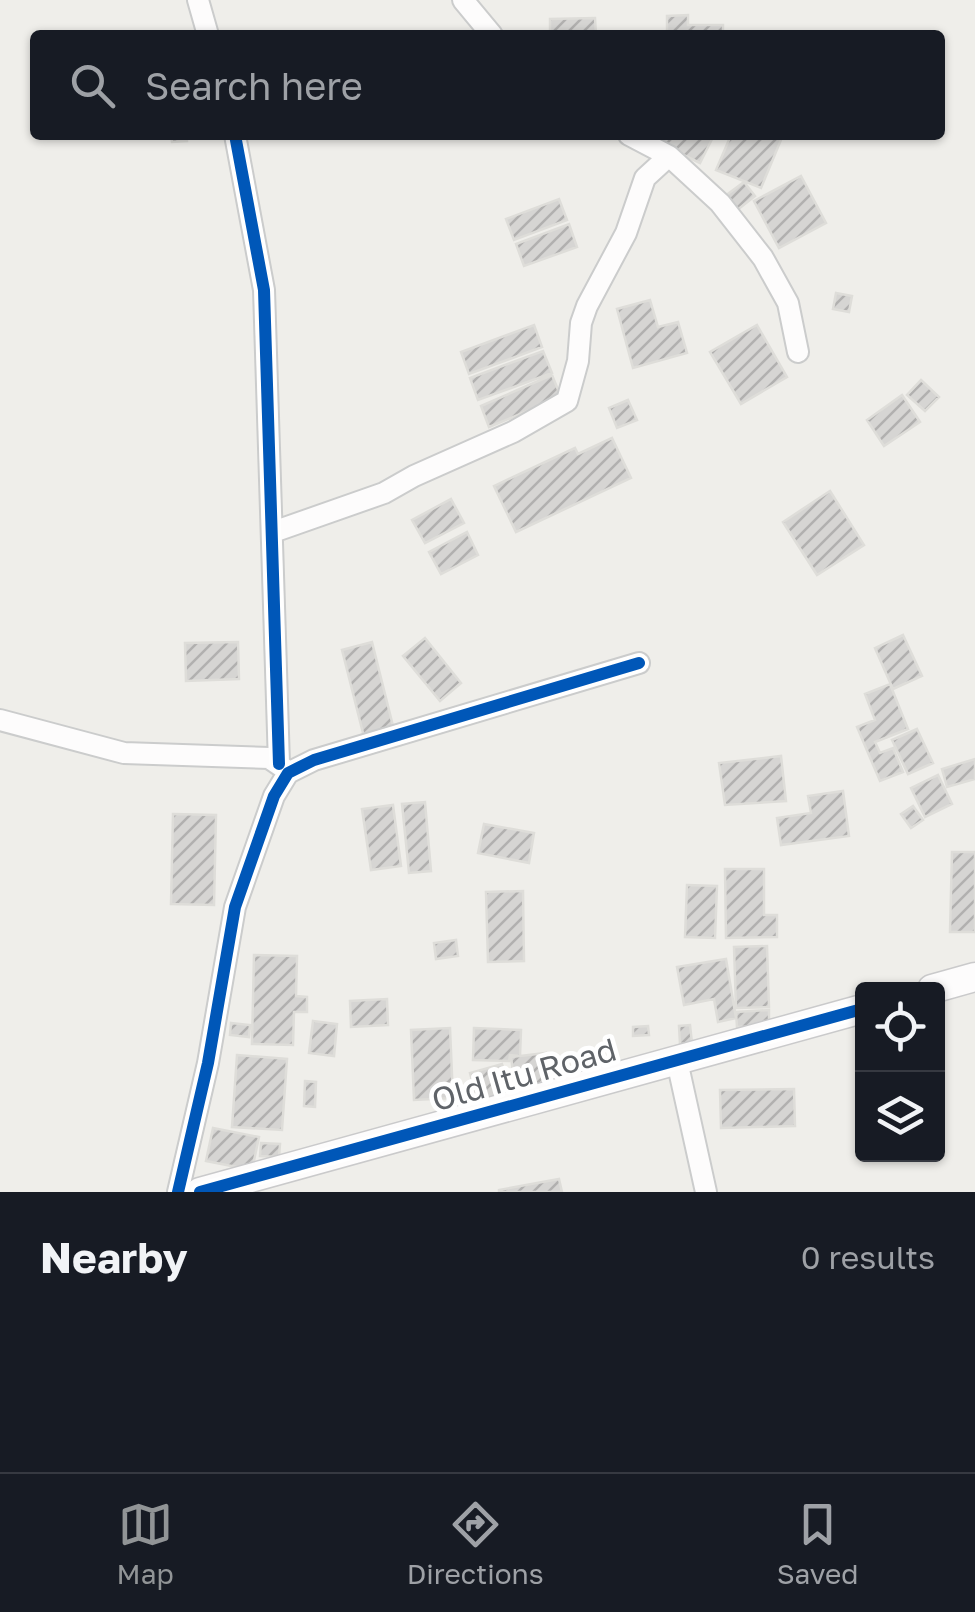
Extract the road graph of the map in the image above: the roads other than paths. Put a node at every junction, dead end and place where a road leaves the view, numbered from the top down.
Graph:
1 (198, 0) edge
2 (464, 0) edge
3 (207, 30) edge
4 (488, 30) edge
5 (236, 140) edge
6 (639, 140) edge
7 (669, 156) junction
8 (798, 352) dead end
9 (273, 532) junction
10 (639, 663) dead end
11 (0, 720) edge
12 (284, 769) junction
13 (975, 977) edge
14 (945, 986) edge
15 (855, 1012) edge
16 (678, 1061) junction
17 (250, 1186) edge
18 (178, 1192) edge
19 (200, 1192) edge
20 (706, 1192) edge

1 - 3 street
2 - 4 street
5 - 9 street
6 - 7 street
7 - 8 street
7 - 9 street
9 - 12 street
10 - 12 street
11 - 12 street
12 - 18 street
13 - 14 street
15 - 16 street, Old Itu Road
16 - 17 street, Old Itu Road
16 - 20 street
17 - 19 street, Old Itu Road

